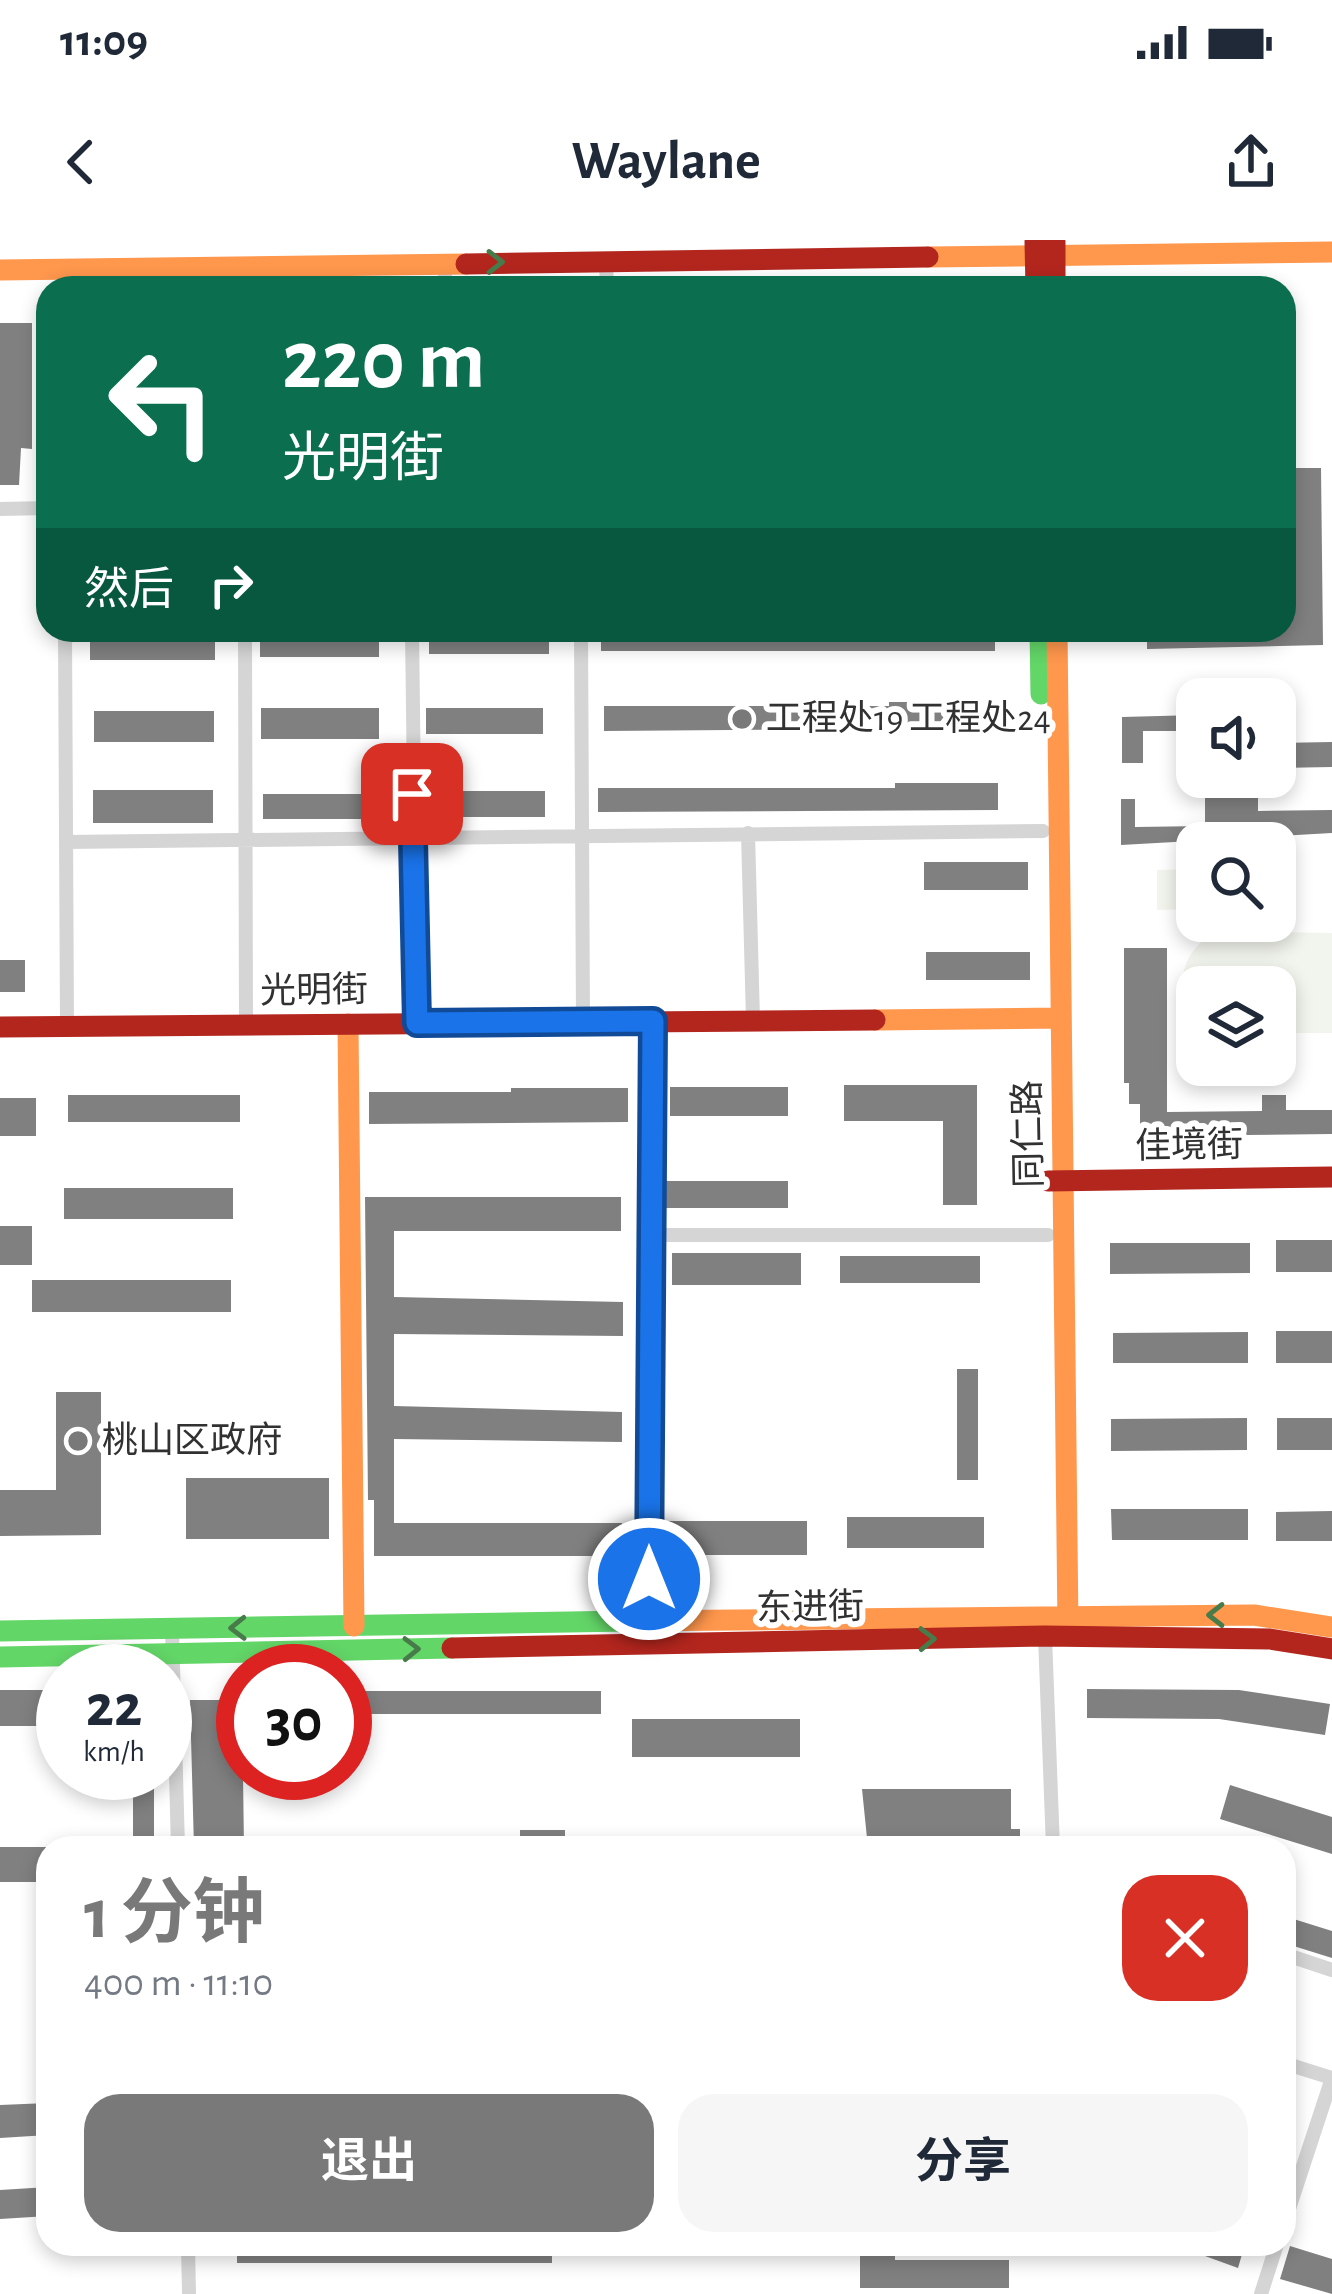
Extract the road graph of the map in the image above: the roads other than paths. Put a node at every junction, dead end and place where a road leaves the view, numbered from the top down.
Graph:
1 (1045, 248) edge
2 (1332, 252) edge
3 (445, 262) junction
4 (606, 262) junction
5 (0, 270) edge
6 (47, 276) edge
7 (281, 276) edge
8 (445, 276) edge
9 (607, 276) edge
10 (36, 508) edge
11 (0, 509) edge
12 (65, 642) edge
13 (245, 642) edge
14 (412, 642) edge
15 (581, 642) edge
16 (1040, 642) edge
17 (1058, 642) edge
18 (1043, 830) junction
19 (581, 832) junction
20 (748, 833) junction
21 (412, 836) junction
22 (244, 838) junction
23 (66, 842) junction
24 (1053, 1018) junction
25 (753, 1020) junction
26 (653, 1021) junction
27 (583, 1022) junction
28 (417, 1023) junction
29 (348, 1024) junction
30 (246, 1025) junction
31 (0, 1027) edge
32 (67, 1027) junction
33 (1332, 1177) edge
34 (1055, 1181) junction
35 (652, 1235) junction
36 (1048, 1235) junction
37 (649, 1622) junction
38 (354, 1626) junction
39 (1332, 1627) edge
40 (1058, 1628) junction
41 (172, 1629) junction
42 (0, 1631) edge
43 (173, 1644) edge
44 (1332, 1649) edge
45 (192, 1652) edge
46 (36, 1657) edge
47 (0, 1658) edge
48 (177, 1800) edge
49 (178, 1836) edge
50 (1054, 1836) edge
51 (1296, 1958) edge
52 (1332, 1970) edge
53 (1296, 2067) edge
54 (1332, 2078) edge
55 (1296, 2188) edge
56 (188, 2256) edge
57 (1273, 2256) edge
58 (189, 2294) edge
59 (1261, 2294) edge

1 - 2 main road
1 - 4 main road
3 -> 4 main road
3 - 7 main road
3 - 8 street
4 - 9 street
5 - 6 main road
10 - 11 street
12 - 23 street
13 - 22 street
14 - 21 street
15 - 19 street
16 - 18 main road, 同仁路
17 - 24 main road, 同仁路
18 - 20 street
18 - 24 main road, 同仁路
19 - 20 street
19 - 21 street
19 - 27 street
20 - 25 street
21 - 22 street
21 - 28 street
22 - 23 street
22 - 30 street
23 - 32 street
24 - 25 main road, 光明街
24 - 34 main road, 同仁路
25 - 26 main road, 光明街
26 - 27 main road, 光明街
26 - 35 street
27 - 28 main road, 光明街
28 - 29 main road, 光明街
29 - 30 main road, 光明街
29 - 38 main road
30 - 32 main road, 光明街
31 - 32 main road, 光明街
33 - 34 main road, 佳境街
34 - 36 main road, 同仁路
34 - 40 main road, 同仁路
35 - 36 street
35 - 37 street
36 - 40 main road, 同仁路
37 - 38 main road, 东进街
37 - 40 main road, 东进街
38 -> 41 main road, 东进街
39 -> 40 main road, 东进街
40 - 44 main road, 东进街
45 -> 40 main road, 东进街
40 - 50 street
41 - 42 main road, 东进街
41 - 43 street
46 - 47 main road, 东进街
48 - 49 street
51 - 52 street
53 - 54 street
54 - 55 street
56 - 58 street
57 - 59 street

